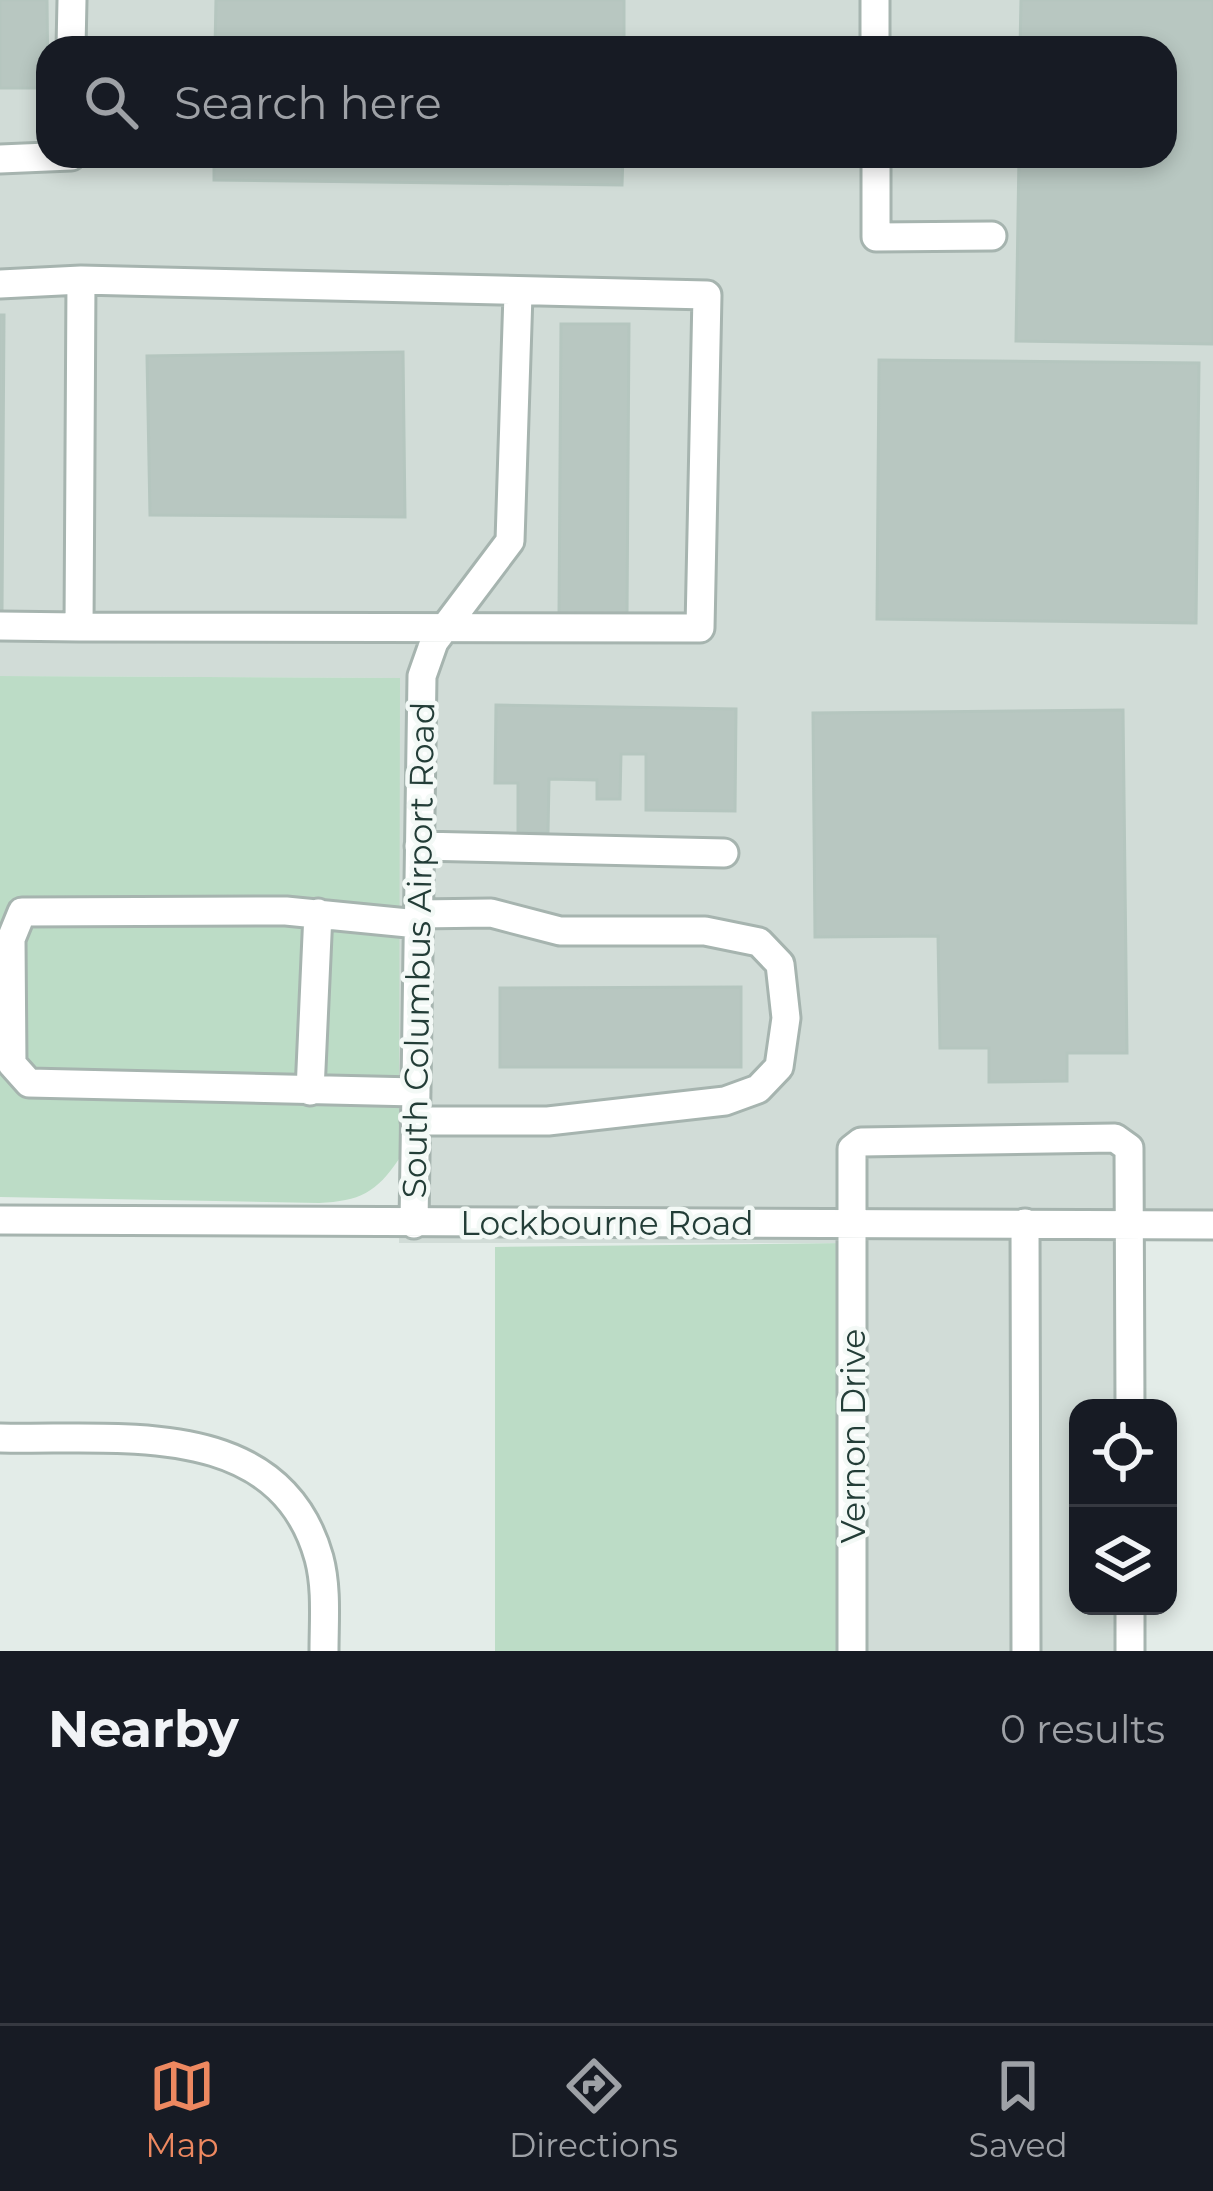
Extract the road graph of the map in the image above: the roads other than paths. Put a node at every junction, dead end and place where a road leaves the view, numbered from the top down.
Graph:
1 (72, 0) edge
2 (875, 0) edge
3 (71, 36) edge
4 (875, 36) edge
5 (36, 157) edge
6 (0, 159) edge
7 (876, 168) edge
8 (992, 236) dead end
9 (81, 280) junction
10 (0, 284) edge
11 (518, 294) junction
12 (0, 626) edge
13 (447, 626) junction
14 (80, 627) junction
15 (419, 846) junction
16 (724, 854) dead end
17 (318, 913) junction
18 (418, 919) junction
19 (310, 1091) junction
20 (415, 1106) junction
21 (0, 1220) edge
22 (855, 1222) junction
23 (1025, 1223) junction
24 (414, 1224) junction
25 (1130, 1225) junction
26 (1213, 1226) edge
27 (1130, 1399) edge
28 (0, 1438) edge
29 (1130, 1615) edge
30 (323, 1651) edge
31 (852, 1651) edge
32 (1026, 1651) edge
33 (1130, 1651) edge

1 - 3 street
2 - 4 street
5 - 6 street
7 - 8 street
9 - 10 street
9 - 11 street
9 - 14 street
11 - 13 street
11 - 13 street
12 - 14 street
13 - 14 street
13 - 15 street, South Columbus Airport Road
15 - 16 street
15 - 18 street, South Columbus Airport Road
17 - 18 street
17 - 19 street
17 - 19 street
18 - 20 street, South Columbus Airport Road
18 - 20 street
19 - 20 street
20 - 24 street, South Columbus Airport Road
21 - 24 street, Lockbourne Road
22 - 23 street, Lockbourne Road
22 - 24 street, Lockbourne Road
22 - 25 street, Vernon Drive
22 - 31 street, Vernon Drive
23 - 25 street, Lockbourne Road
23 - 32 street
25 - 26 street, Lockbourne Road
25 - 27 street
28 - 30 street
29 - 33 street

